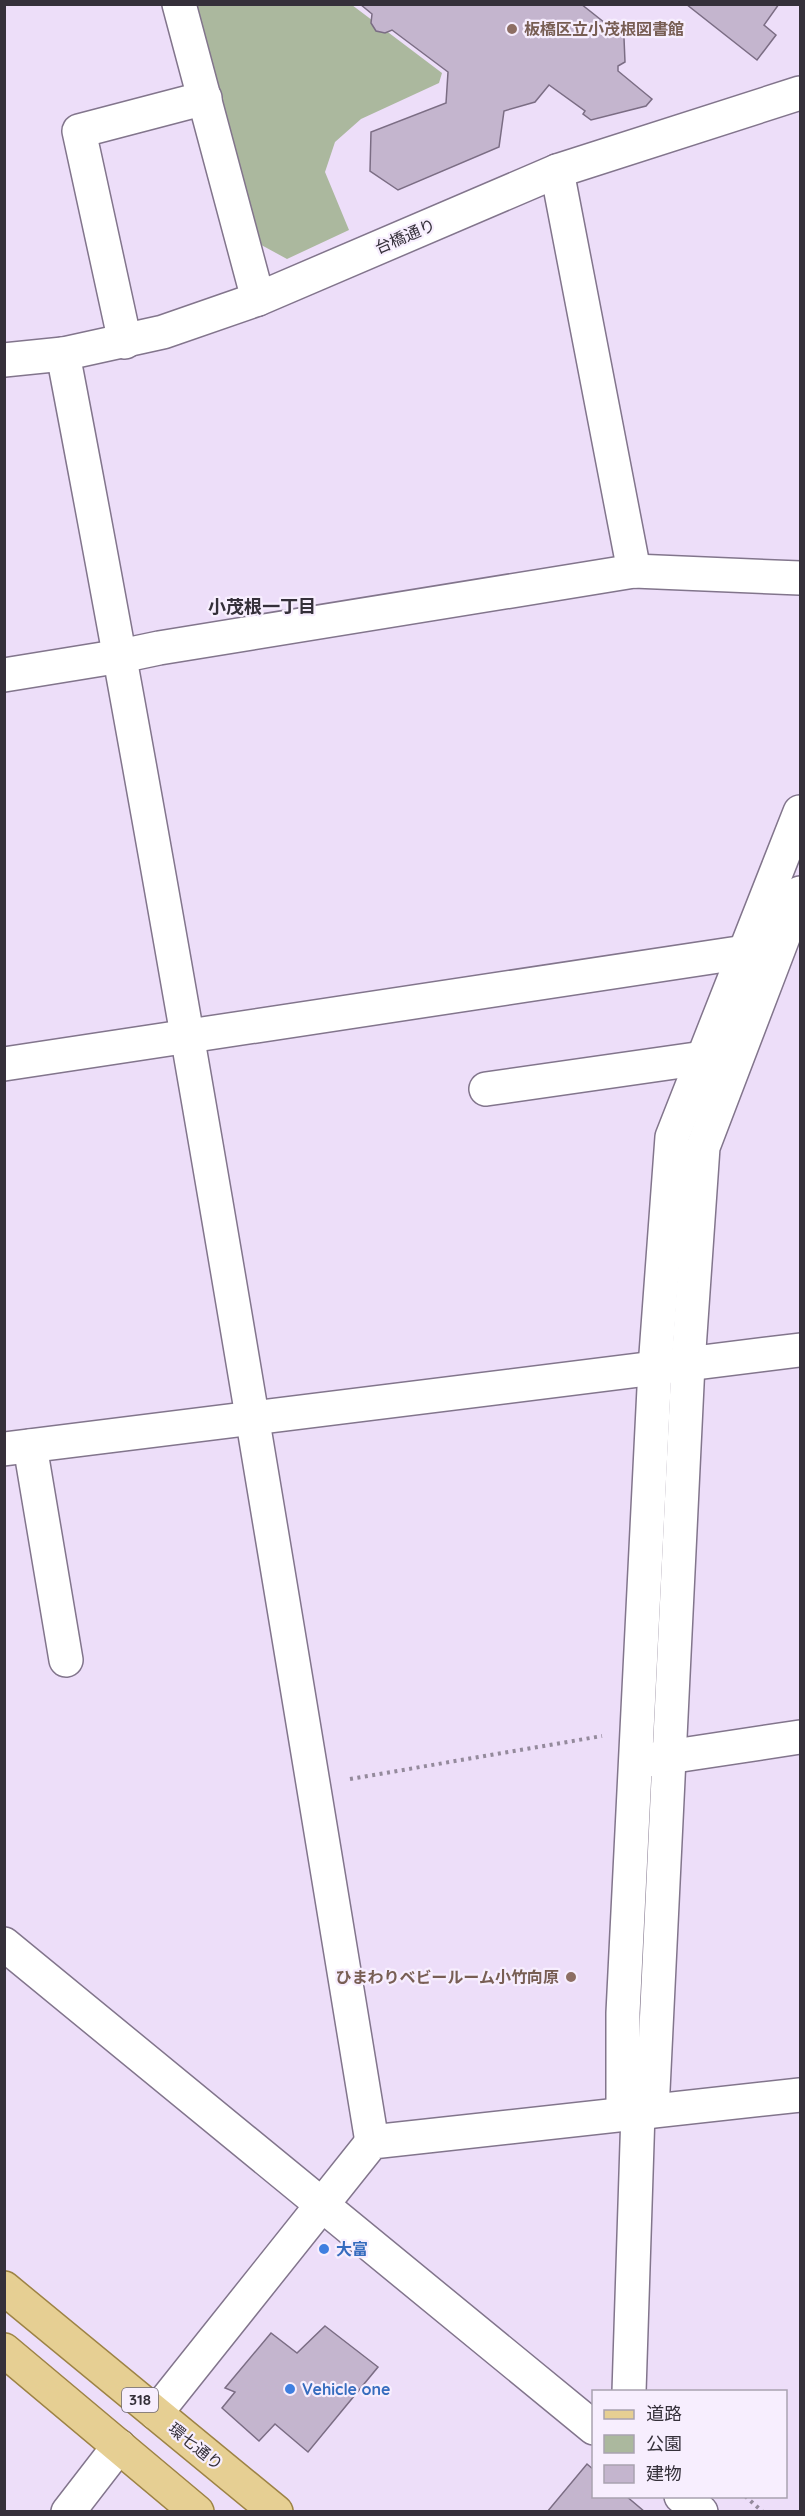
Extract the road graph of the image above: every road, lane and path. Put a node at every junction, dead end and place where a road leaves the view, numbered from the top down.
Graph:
1 (179, 4) edge
2 (801, 93) edge
3 (205, 98) junction
4 (557, 171) junction
5 (258, 299) junction
6 (125, 342) junction
7 (63, 354) junction
8 (4, 360) edge
9 (634, 571) junction
10 (801, 578) edge
11 (121, 656) junction
12 (4, 675) edge
13 (801, 812) edge
14 (801, 893) edge
15 (791, 939) edge
16 (745, 952) junction
17 (187, 1036) junction
18 (703, 1058) junction
19 (4, 1064) edge
20 (486, 1089) dead end
21 (801, 1350) edge
22 (688, 1364) junction
23 (655, 1368) junction
24 (251, 1417) junction
25 (17, 1448) edge
26 (66, 1660) dead end
27 (801, 1737) edge
28 (638, 1746) junction
29 (669, 1756) junction
30 (314, 1785) junction
31 (4, 1944) edge
32 (801, 2095) edge
33 (638, 2112) junction
34 (372, 2142) junction
35 (322, 2207) junction
36 (4, 2288) edge
37 (4, 2350) edge
38 (629, 2390) edge
39 (156, 2413) junction
40 (592, 2426) edge
41 (119, 2446) junction
42 (684, 2498) edge
43 (747, 2498) edge
44 (68, 2511) edge
45 (197, 2511) edge
46 (276, 2511) edge
47 (701, 2511) edge
48 (763, 2511) edge

1 - 3 street
2 - 4 street, 台橋通り
3 - 5 street
3 - 6 street
4 - 5 street, 台橋通り
4 - 9 street
5 - 6 street, 台橋通り
6 - 7 street, 台橋通り
7 - 8 street, 台橋通り
7 - 11 street
9 - 10 street
9 - 11 street
11 - 12 street
11 - 17 street
13 - 16 street
14 - 15 street
15 - 16 street
15 - 22 street
16 - 17 street
16 - 18 street
17 - 19 street
17 - 24 street
18 - 20 street
18 - 23 street
21 - 22 street
22 - 23 street
22 - 29 street
23 - 24 street
23 - 28 street
24 - 25 street
24 - 30 street
25 - 26 street
27 - 29 street
28 - 29 street
28 - 30 path
28 - 33 street
29 - 33 street
30 - 34 street
31 - 35 street
32 - 33 street
33 - 34 street
33 - 38 street
34 - 35 street
35 - 39 street
35 - 40 street
36 - 39 main road, 環七通り / 318
37 - 41 main road
39 - 46 main road, 環七通り / 318
41 - 44 street
41 - 45 main road
42 - 47 street
43 - 48 path

